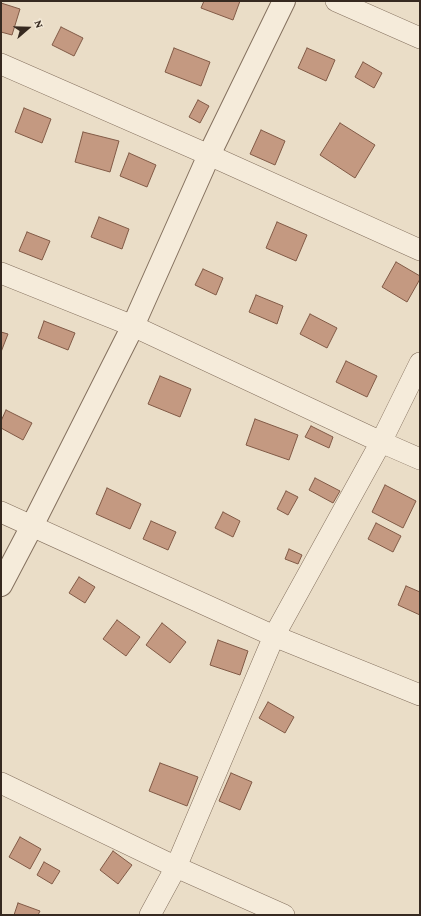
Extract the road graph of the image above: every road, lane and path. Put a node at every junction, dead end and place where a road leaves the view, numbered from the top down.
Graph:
1 (284, 1) edge
2 (336, 1) edge
3 (420, 38) edge
4 (1, 64) edge
5 (209, 154) junction
6 (420, 250) edge
7 (1, 273) edge
8 (133, 326) junction
9 (420, 363) edge
10 (381, 442) junction
11 (420, 458) edge
12 (1, 512) edge
13 (32, 526) junction
14 (1, 585) edge
15 (274, 636) junction
16 (420, 695) edge
17 (1, 783) edge
18 (176, 867) junction
19 (150, 915) edge
20 (284, 915) edge

1 - 5 street
2 - 3 street
4 - 5 street
5 - 6 street
5 - 8 street
7 - 8 street
8 - 10 street
8 - 13 street
9 - 10 street
10 - 11 street
10 - 15 street
12 - 13 street
13 - 14 street
13 - 15 street
15 - 16 street
15 - 18 street
17 - 18 street
18 - 19 street
18 - 20 street

